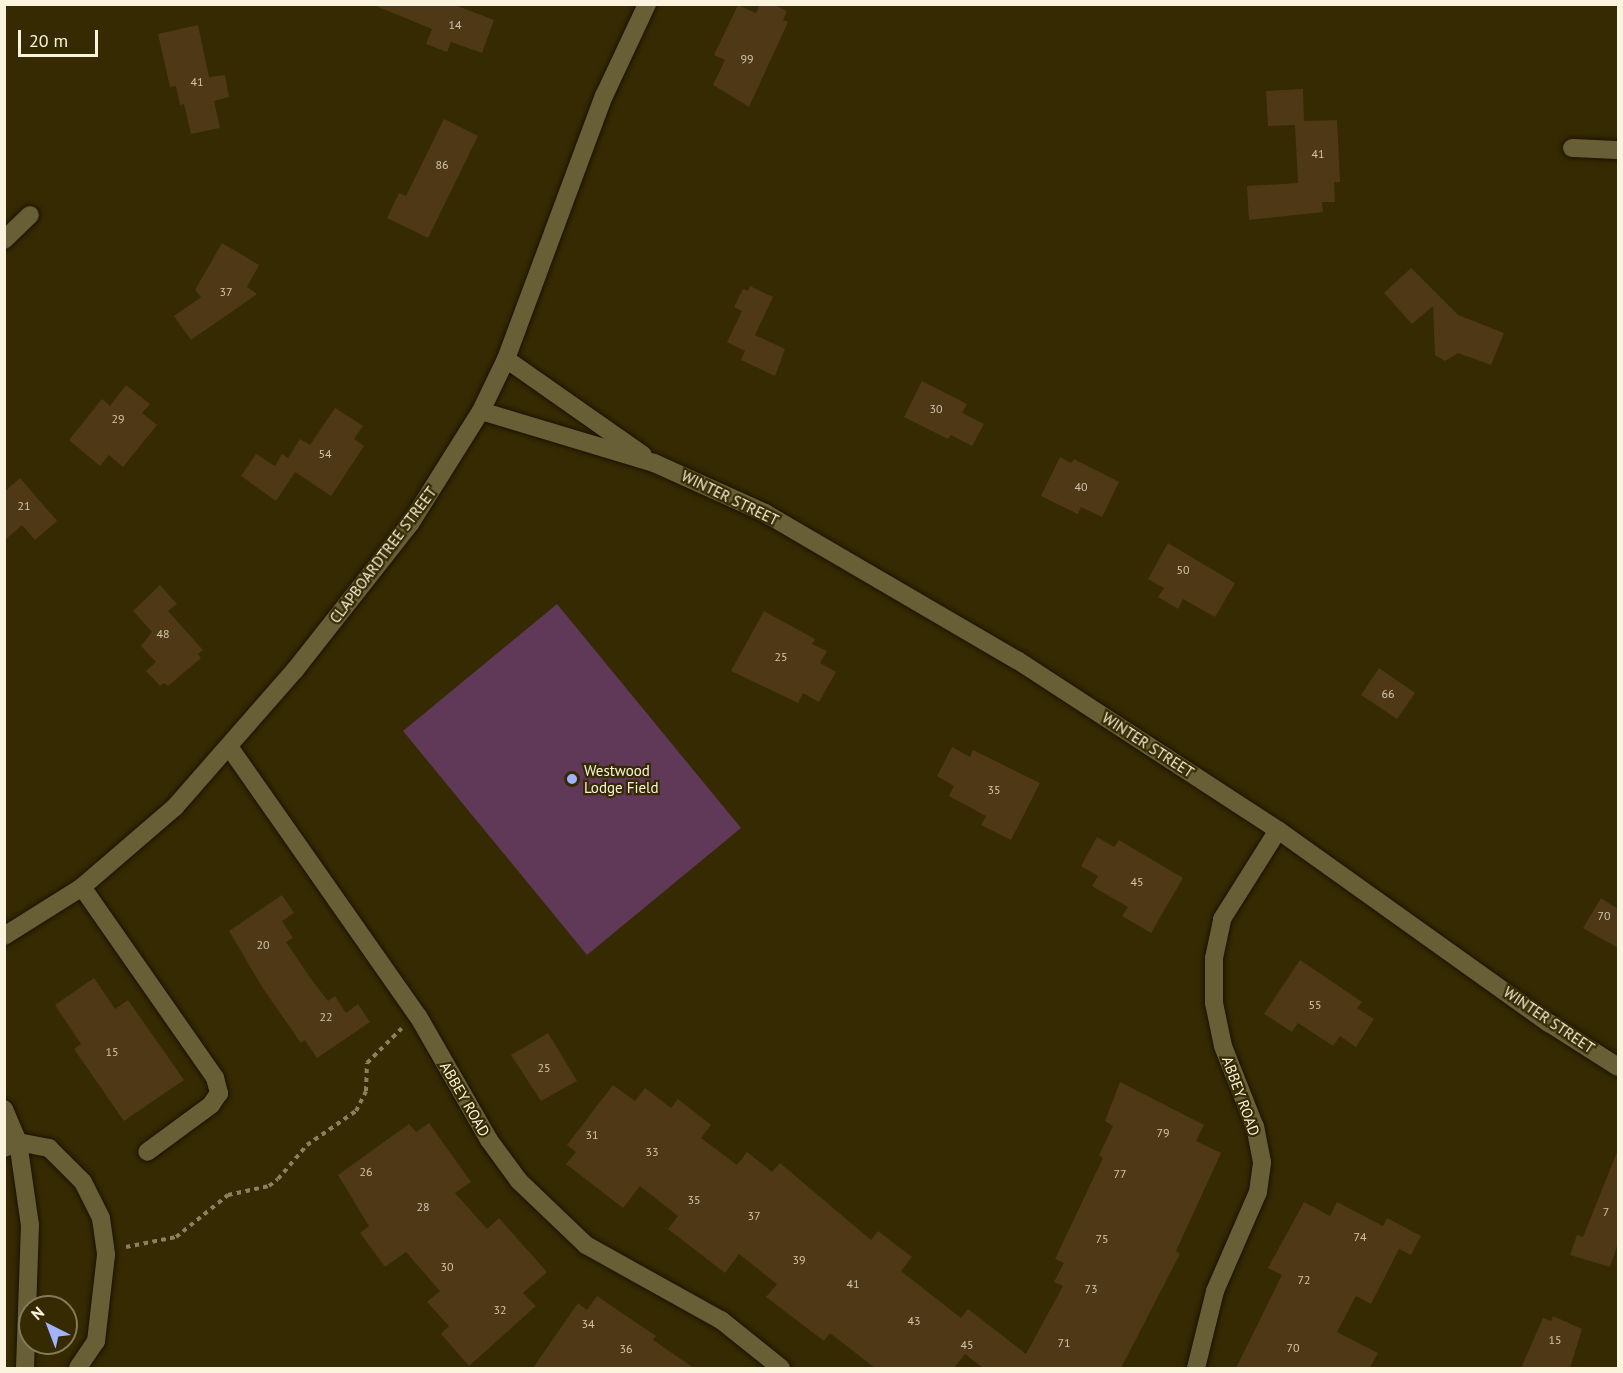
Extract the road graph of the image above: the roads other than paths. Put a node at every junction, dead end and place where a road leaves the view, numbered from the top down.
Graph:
1 (647, 4) edge
2 (1572, 148) dead end
3 (1618, 150) edge
4 (30, 215) dead end
5 (4, 240) edge
6 (506, 359) junction
7 (481, 411) junction
8 (654, 463) junction
9 (230, 748) junction
10 (1278, 830) junction
11 (82, 887) junction
12 (4, 936) edge
13 (1618, 1067) edge
14 (4, 1109) edge
15 (11, 1145) edge
16 (147, 1152) dead end
17 (25, 1368) edge
18 (78, 1368) edge
19 (781, 1368) edge
20 (1196, 1368) edge

1 - 6 street, CLAPBOARDTREE STREET
2 - 3 street
4 - 5 street
6 - 7 street, CLAPBOARDTREE STREET
6 - 8 street, WINTER STREET
7 - 8 street, WINTER STREET
7 - 9 street, CLAPBOARDTREE STREET
8 - 10 street, WINTER STREET
9 - 11 street, CLAPBOARDTREE STREET
9 - 19 street, ABBEY ROAD
10 - 13 street, WINTER STREET
10 - 20 street, ABBEY ROAD
11 - 12 street, CLAPBOARDTREE STREET
11 - 16 street
14 - 15 street
15 - 17 street
15 - 18 street

